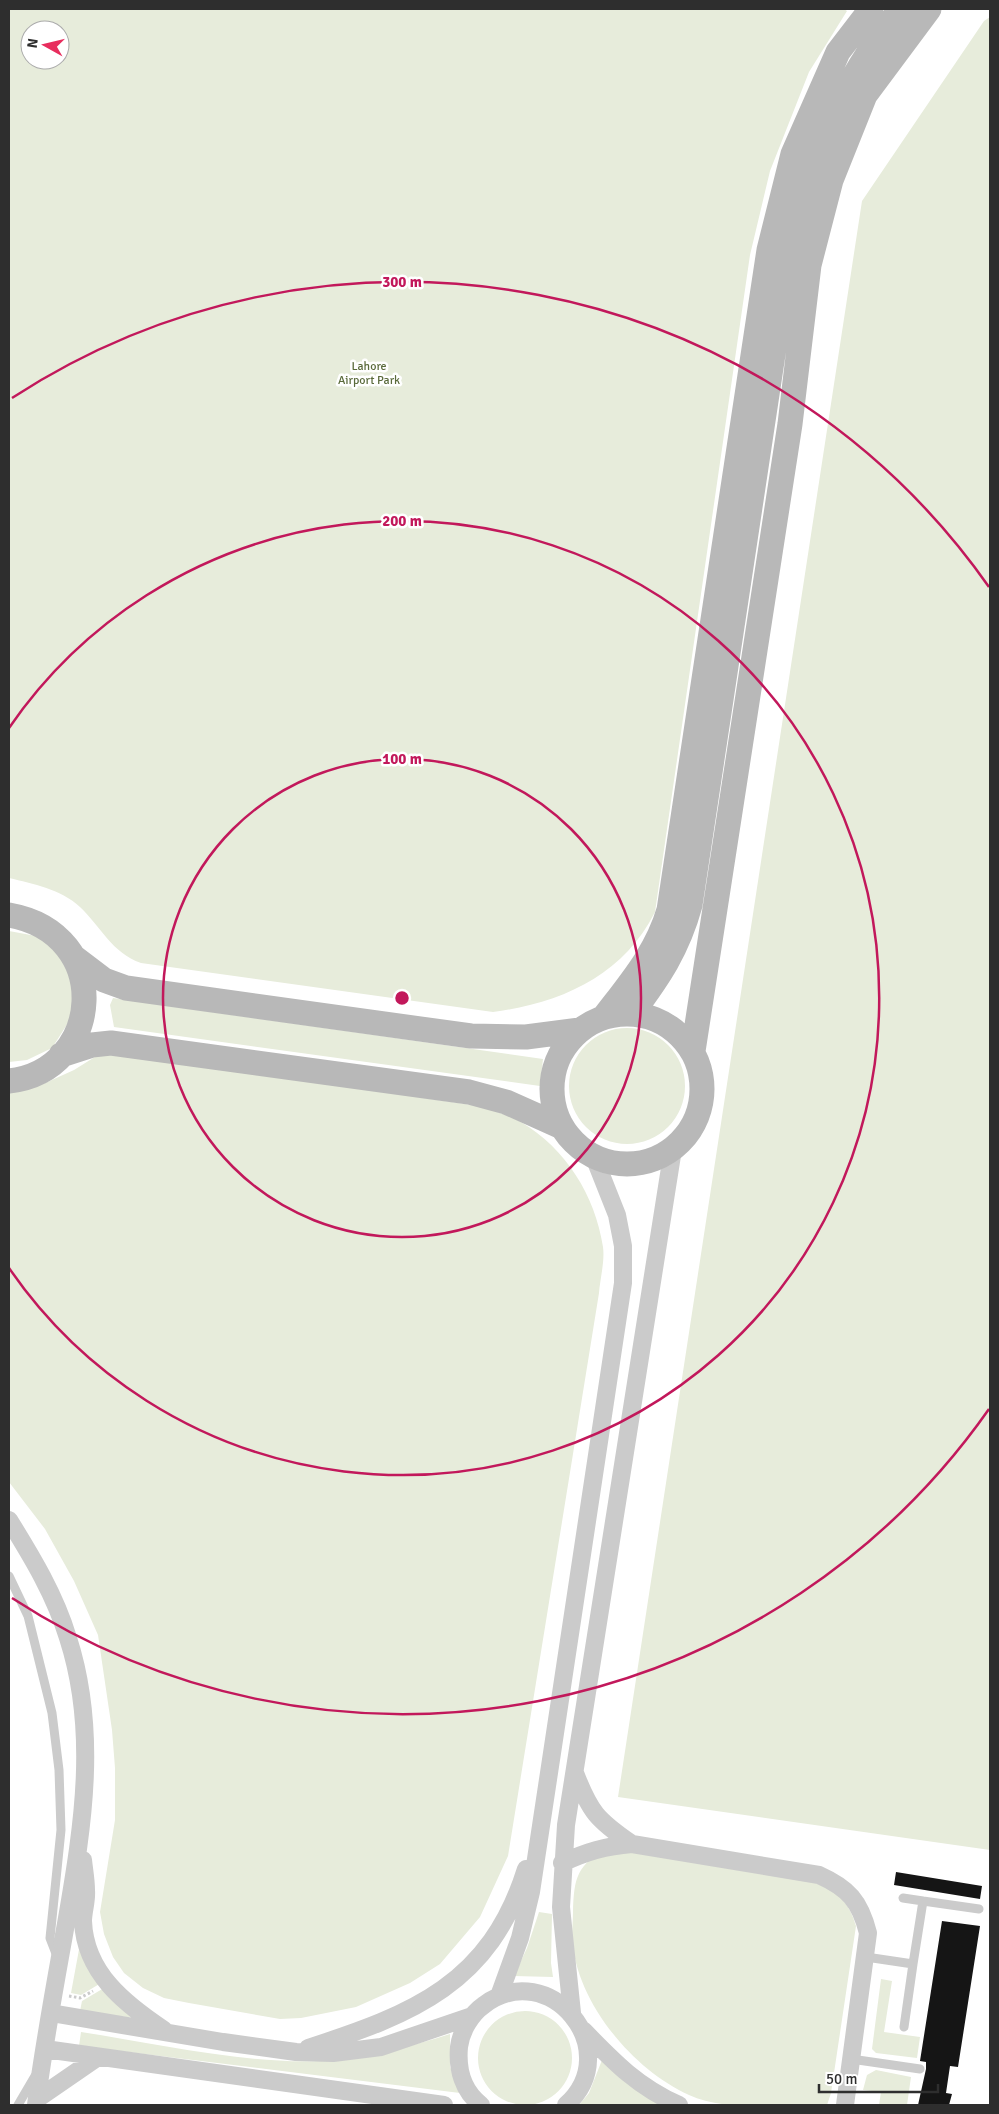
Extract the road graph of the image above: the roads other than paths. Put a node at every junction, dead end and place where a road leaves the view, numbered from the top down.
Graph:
1 (871, 9) edge
2 (901, 9) edge
3 (929, 9) edge
4 (9, 915) edge
5 (75, 958) junction
6 (632, 1013) junction
7 (604, 1017) junction
8 (580, 1030) junction
9 (693, 1051) junction
10 (61, 1055) junction
11 (9, 1081) edge
12 (562, 1127) junction
13 (673, 1149) junction
14 (594, 1157) junction
15 (9, 1520) edge
16 (9, 1576) edge
17 (575, 1772) junction
18 (541, 1821) junction
19 (80, 1839) junction
20 (632, 1844) junction
21 (562, 1863) junction
22 (903, 1898) dead end
23 (923, 1900) junction
24 (979, 1909) dead end
25 (866, 1957) junction
26 (59, 1962) junction
27 (913, 1964) junction
28 (499, 1996) junction
29 (51, 2013) junction
30 (572, 2013) junction
31 (472, 2016) junction
32 (904, 2027) dead end
33 (581, 2028) junction
34 (170, 2035) junction
35 (296, 2052) junction
36 (44, 2056) junction
37 (98, 2057) junction
38 (851, 2058) junction
39 (920, 2069) dead end
40 (382, 2101) edge
41 (34, 2103) edge
42 (18, 2105) edge
43 (444, 2105) edge
44 (481, 2105) edge
45 (566, 2105) edge
46 (679, 2105) edge
47 (845, 2105) edge

1 - 7 street
2 - 6 street
3 - 9 street
4 - 5 street
5 - 8 street
5 - 10 street
6 - 7 street
6 - 9 street
7 - 8 street
8 - 12 street
9 - 13 street
10 - 11 street
10 - 12 street
12 - 14 street
13 - 14 street
13 - 17 street
14 - 18 street
15 - 19 street
16 - 26 lane
17 - 20 street
17 - 21 street
18 - 28 street
18 - 35 street
19 - 26 street
19 - 34 street
20 - 21 street
20 - 25 street
21 - 30 street
22 - 23 lane
23 - 24 lane
23 - 27 lane
25 - 27 lane
25 - 38 street
26 - 29 street
27 - 32 lane
28 - 30 street
28 - 31 street
29 - 34 street
29 - 36 street
30 - 33 street
31 - 35 street
31 - 44 street
33 - 45 street
33 - 46 street
34 - 35 street
36 - 37 street
36 - 41 street
36 - 42 lane
37 - 40 street
37 - 41 street
38 - 39 lane
38 - 47 street
40 - 43 street

